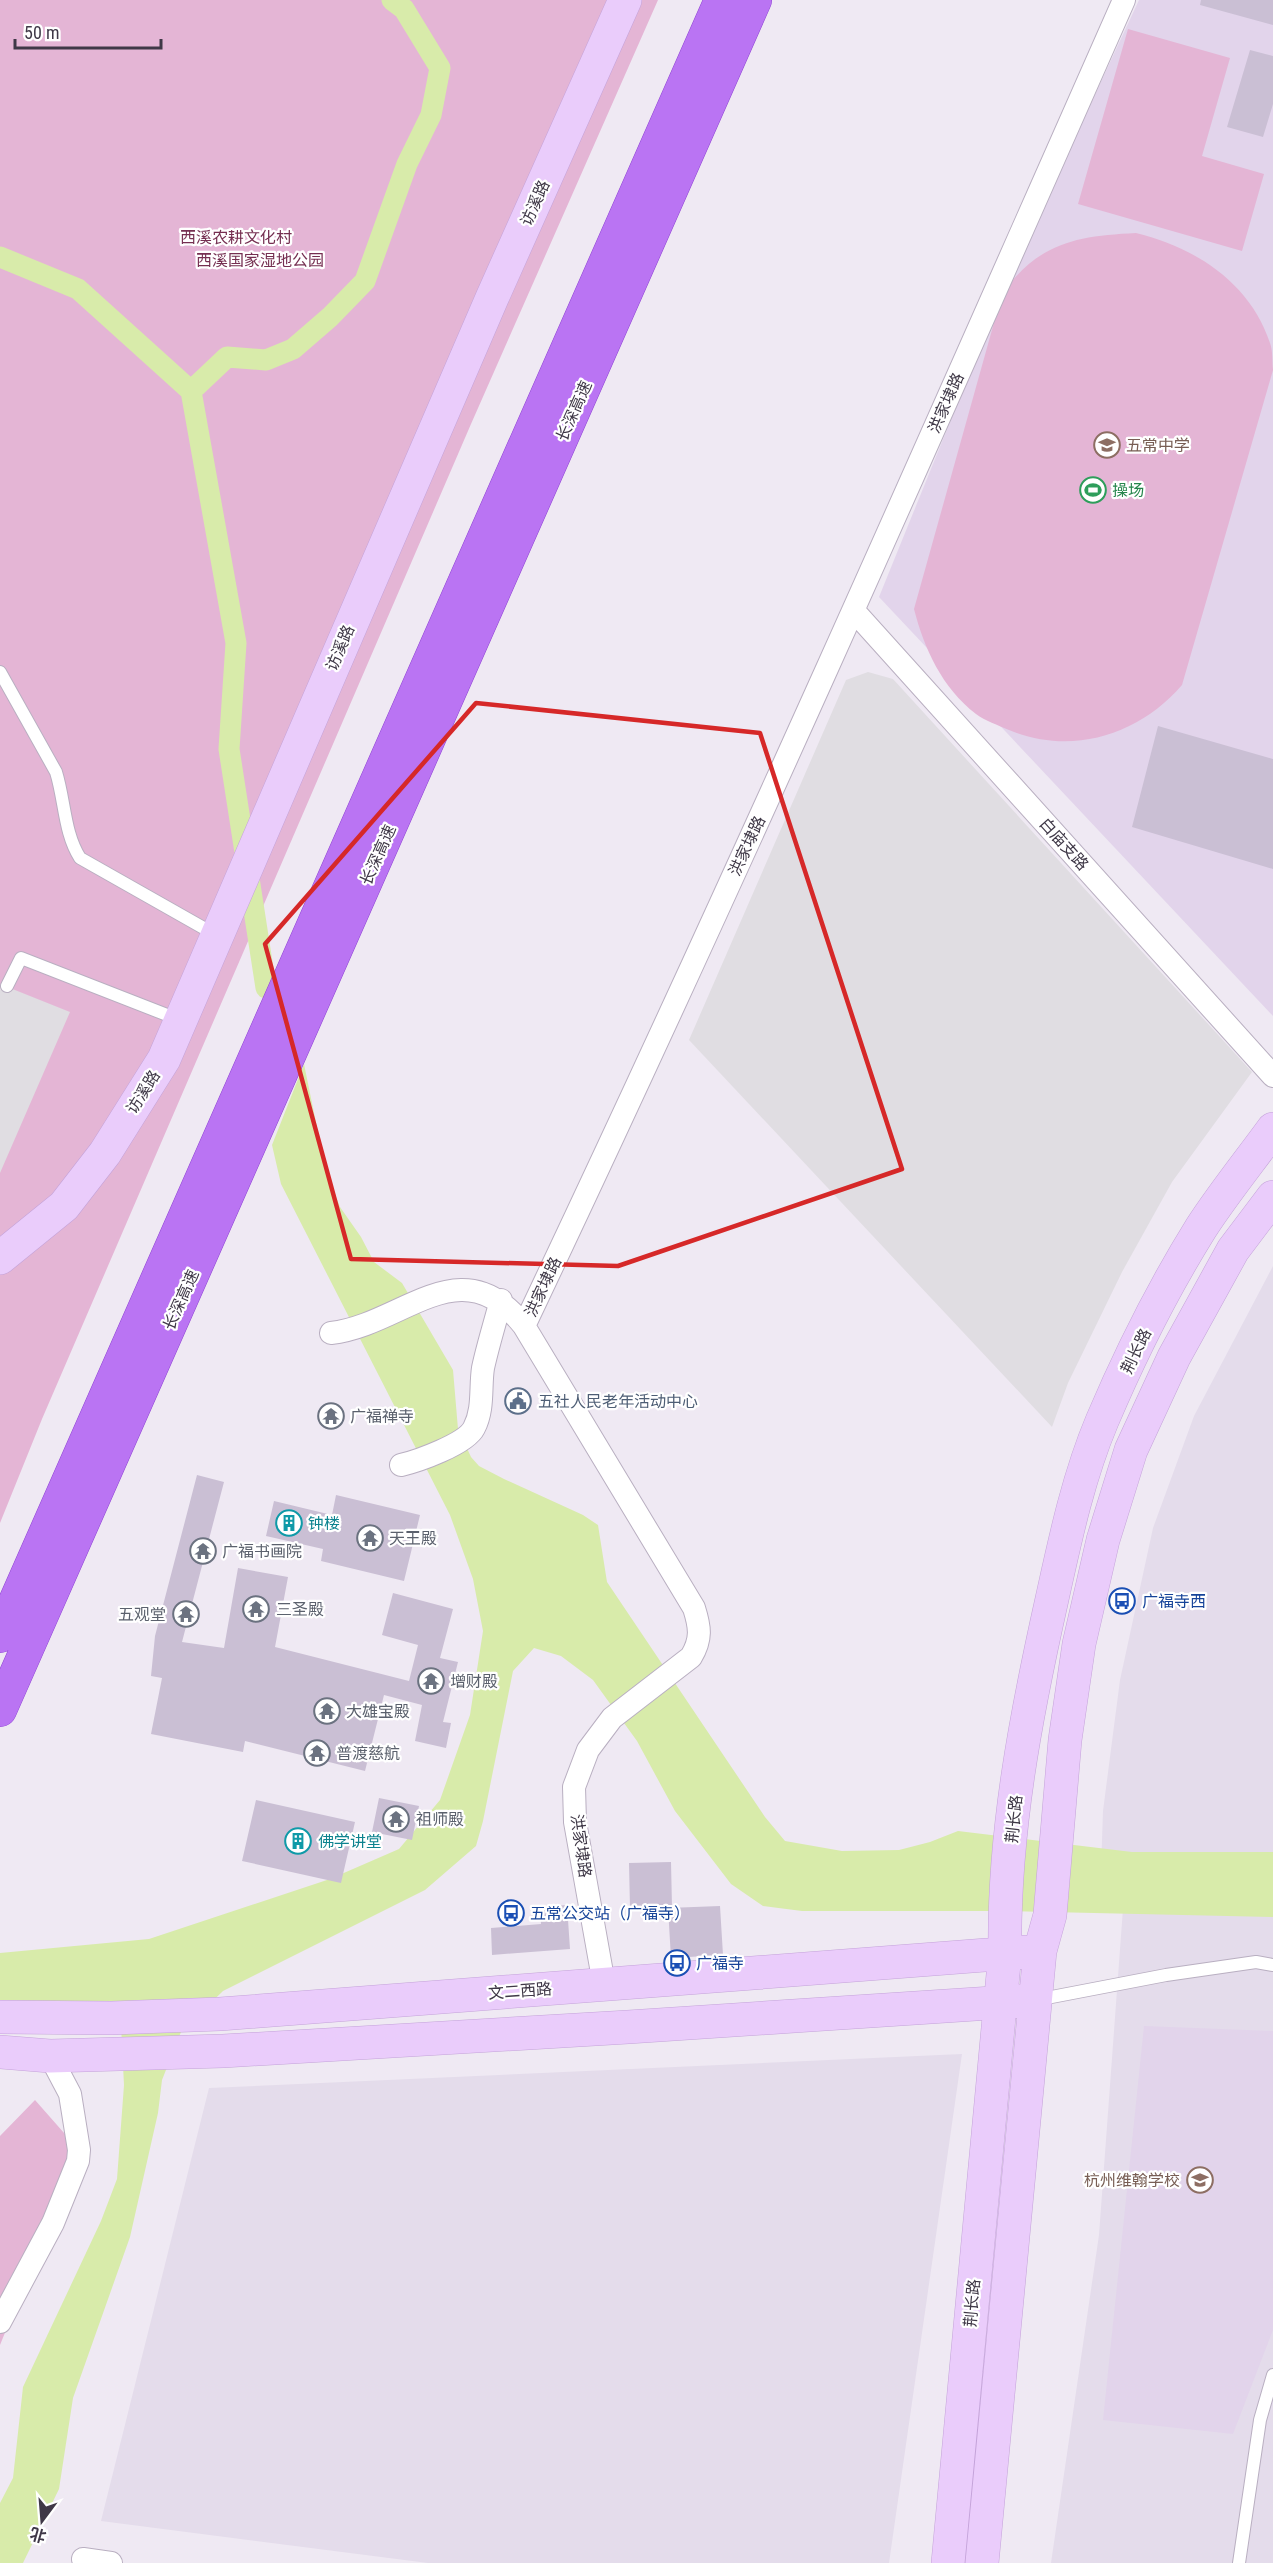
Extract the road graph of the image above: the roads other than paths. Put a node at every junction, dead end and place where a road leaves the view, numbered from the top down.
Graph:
1 (625, 0) edge
2 (721, 0) edge
3 (755, 0) edge
4 (1124, 0) edge
5 (854, 611) junction
6 (0, 672) edge
7 (217, 936) junction
8 (7, 986) dead end
9 (180, 1020) junction
10 (1273, 1076) edge
11 (1273, 1130) edge
12 (1273, 1197) edge
13 (0, 1258) edge
14 (501, 1300) junction
15 (524, 1326) junction
16 (341, 1332) dead end
17 (410, 1463) dead end
18 (0, 1636) edge
19 (0, 1710) edge
20 (1040, 1951) junction
21 (1005, 1953) junction
22 (1273, 1965) edge
23 (604, 1984) junction
24 (1035, 2000) junction
25 (1000, 2002) junction
26 (0, 2017) edge
27 (0, 2052) edge
28 (50, 2056) junction
29 (0, 2075) edge
30 (0, 2322) edge
31 (1273, 2375) edge
32 (83, 2559) dead end
33 (111, 2563) edge
34 (948, 2563) edge
35 (982, 2563) edge
36 (1239, 2563) edge

1 - 7 main road, 访溪路
2 - 18 highway, 长深高速
3 - 19 highway, 长深高速
4 - 5 street, 洪家埭路
5 - 10 street, 白庙支路
5 - 15 street, 洪家埭路
6 - 7 lane
7 - 9 main road, 访溪路
8 - 9 lane
9 - 13 main road, 访溪路
11 - 21 main road, 荆长路
12 - 20 main road, 荆长路
14 - 15 street
14 - 16 street
14 - 17 street
15 - 23 street, 洪家埭路
20 - 21 main road, 文二西路
20 - 24 main road, 荆长路
21 - 23 main road, 文二西路
21 - 25 main road, 荆长路
22 - 24 lane
23 - 26 main road, 文二西路
24 - 25 main road
24 - 35 main road, 荆长路
25 - 28 main road
25 - 34 main road, 荆长路
27 - 28 main road
28 - 29 main road
28 - 30 street
31 - 36 lane
32 - 33 street

